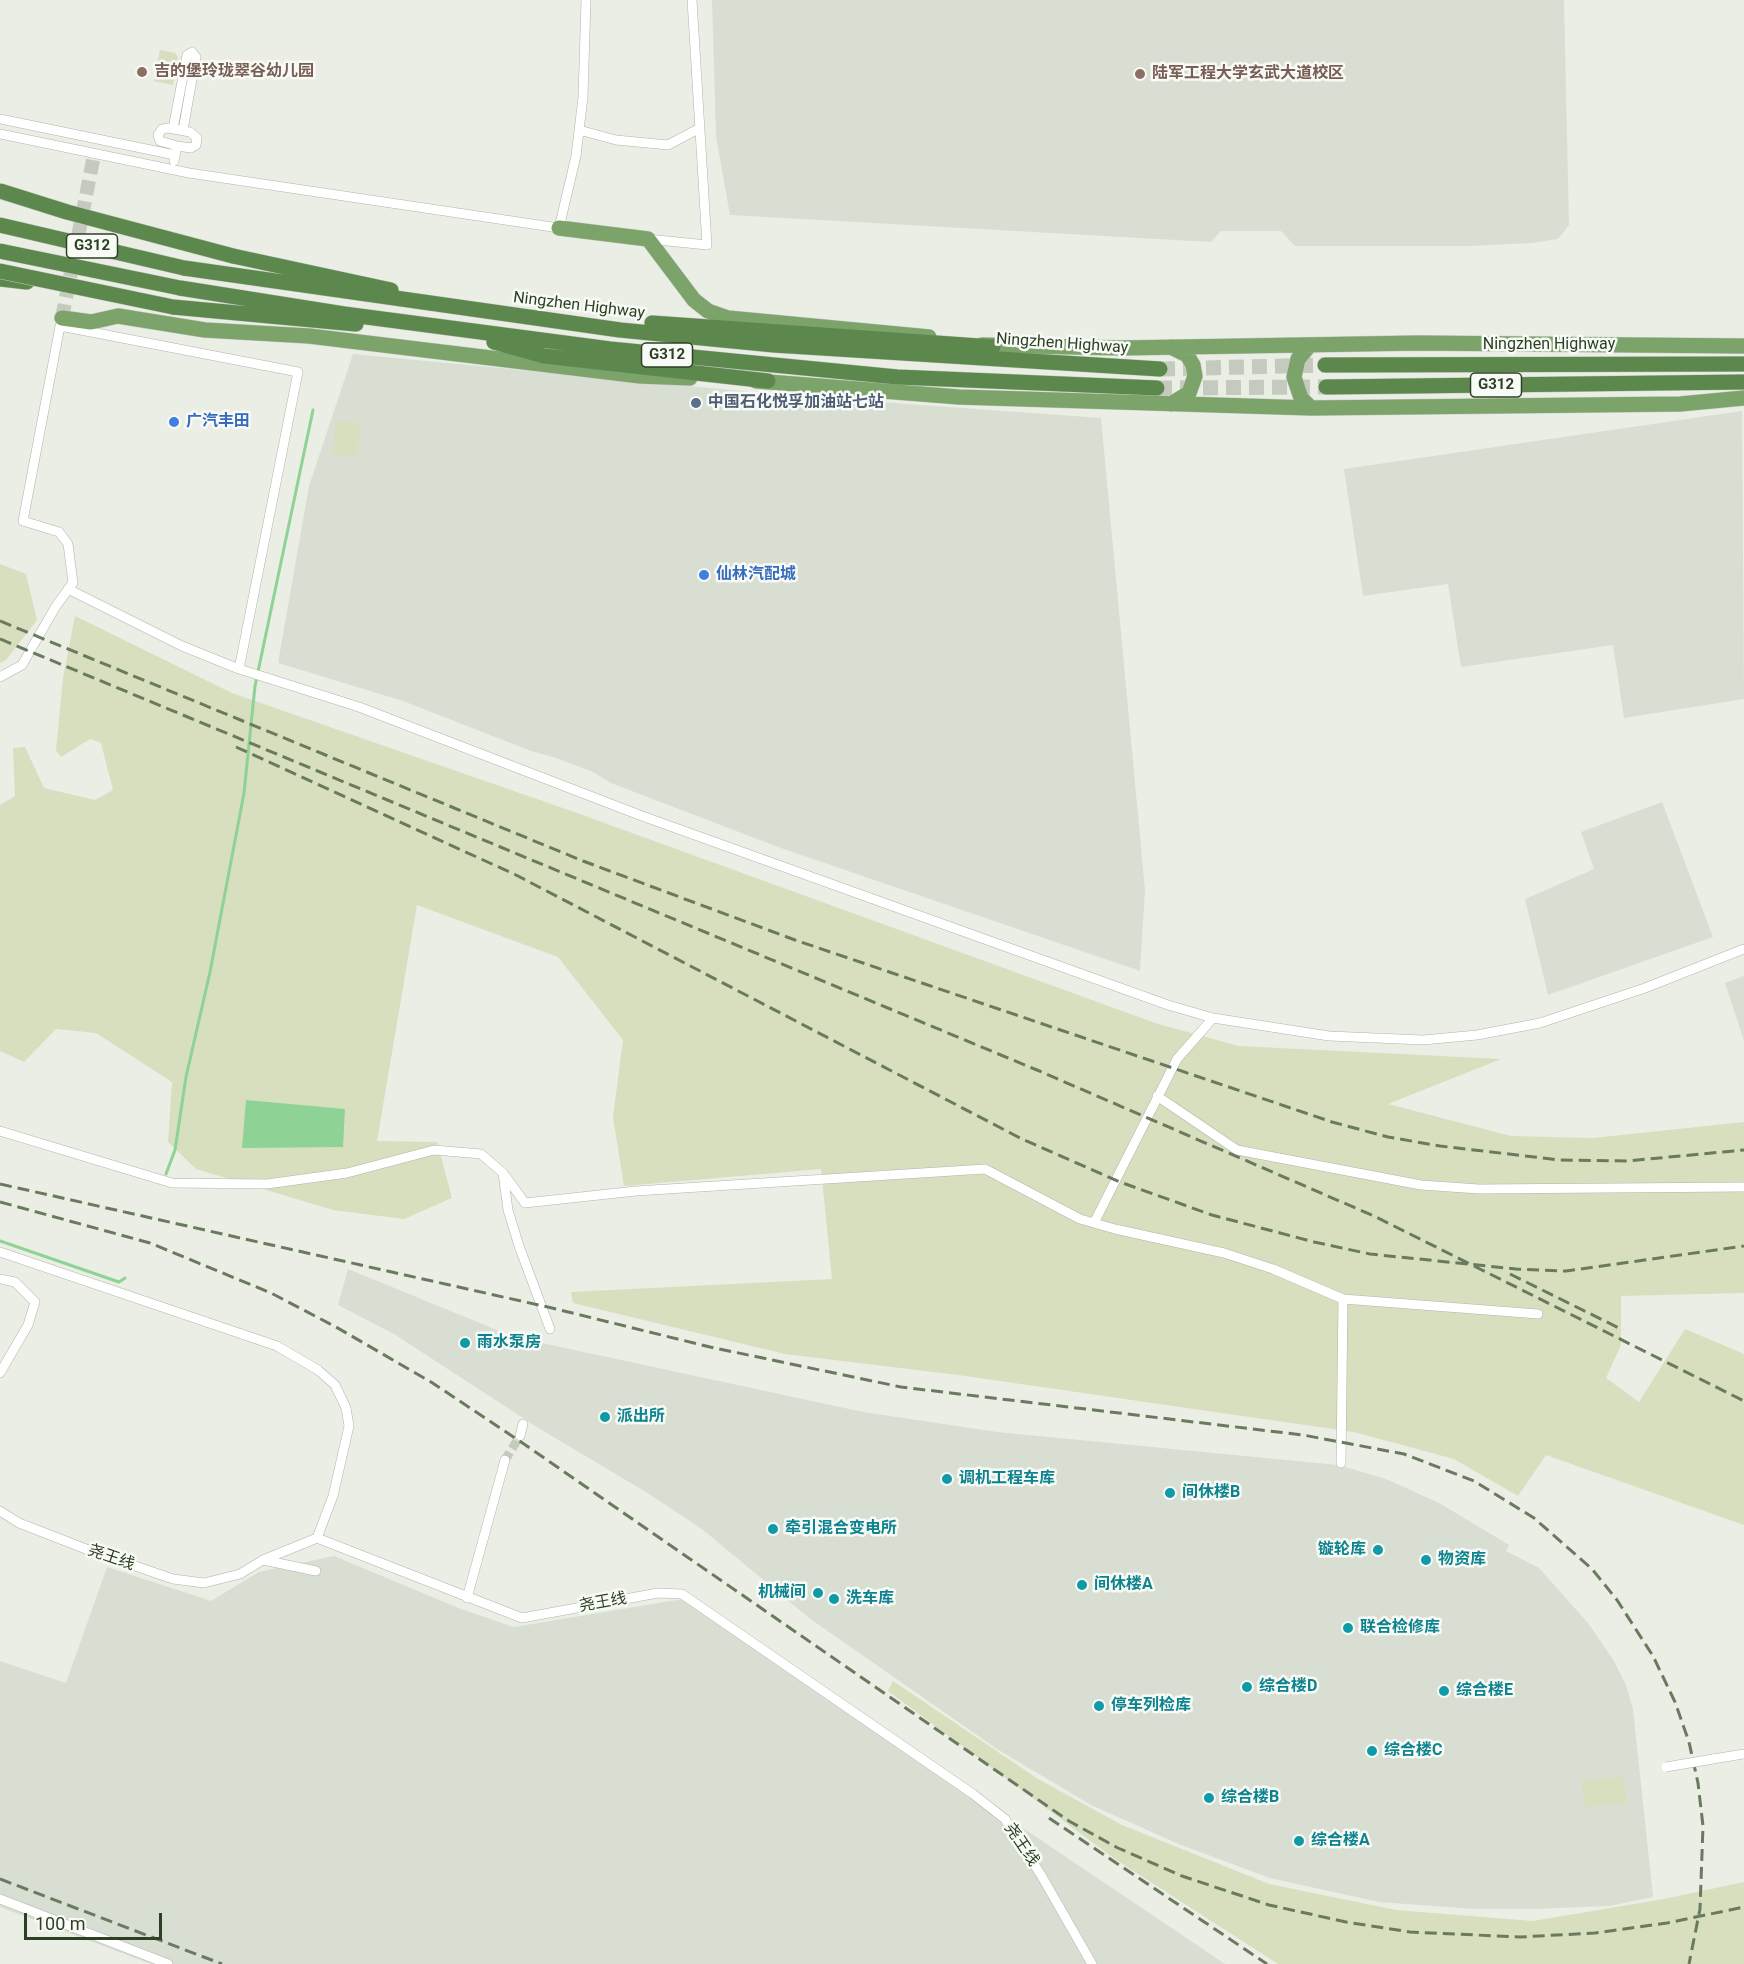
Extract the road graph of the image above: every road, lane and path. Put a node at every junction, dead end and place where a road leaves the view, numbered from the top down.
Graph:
1 (586, 0) edge
2 (692, 0) edge
3 (0, 119) edge
4 (700, 128) junction
5 (178, 129) junction
6 (579, 130) junction
7 (0, 134) edge
8 (176, 151) junction
9 (172, 170) junction
10 (0, 191) edge
11 (0, 225) edge
12 (559, 228) junction
13 (648, 239) junction
14 (0, 251) edge
15 (0, 271) edge
16 (0, 279) edge
17 (58, 285) junction
18 (497, 313) junction
19 (61, 322) junction
20 (438, 326) junction
21 (1310, 345) junction
22 (1744, 346) edge
23 (993, 347) junction
24 (1160, 348) junction
25 (1744, 364) edge
26 (1325, 365) tunnel mouth
27 (1160, 369) tunnel mouth
28 (768, 381) junction
29 (1744, 382) edge
30 (1326, 387) tunnel mouth
31 (1157, 388) tunnel mouth
32 (1744, 398) edge
33 (1168, 404) junction
34 (1311, 408) junction
35 (68, 589) junction
36 (238, 669) junction
37 (0, 677) edge
38 (1744, 949) edge
39 (1213, 1018) junction
40 (1157, 1096) junction
41 (0, 1131) edge
42 (503, 1173) junction
43 (1744, 1187) edge
44 (1094, 1223) junction
45 (0, 1252) edge
46 (0, 1279) edge
47 (1343, 1299) junction
48 (1538, 1314) dead end
49 (550, 1329) dead end
50 (0, 1373) edge
51 (523, 1424) dead end
52 (520, 1436) tunnel mouth
53 (505, 1460) tunnel mouth
54 (1341, 1463) dead end
55 (0, 1511) edge
56 (317, 1538) junction
57 (263, 1560) junction
58 (316, 1571) dead end
59 (467, 1598) junction
60 (1744, 1754) edge
61 (1665, 1767) dead end
62 (0, 1899) edge
63 (168, 1964) edge
64 (1092, 1964) edge

1 - 6 street
2 - 4 street
3 - 8 street
4 - 6 street
4 - 13 street
5 - 5 street
5 - 8 street
5 - 8 street
6 - 12 street
7 - 9 street
8 - 9 street
9 - 12 street
10 - 18 highway, bridge
11 - 18 highway, Ningzhen Highway / G312, bridge
12 - 13 main road
13 - 23 main road
14 - 20 highway, G312, bridge
15 - 17 highway, bridge
16 - 17 highway, bridge
17 - 20 highway, bridge
18 - 23 highway
18 - 27 highway, Ningzhen Highway / G312
19 - 28 main road
19 - 35 street
19 - 36 street
20 - 28 highway
20 - 31 highway, G312
21 - 22 main road
21 - 24 main road
21 - 34 main road
23 - 24 main road
24 - 33 main road
25 - 26 highway, G312
28 - 33 main road
29 - 30 highway, G312
32 - 34 main road
33 - 34 main road
35 - 36 street
35 - 37 street
36 - 39 street
38 - 39 street
39 - 40 street
40 - 43 street
40 - 44 street
41 - 42 street
42 - 44 street
42 - 49 street
44 - 47 street
45 - 56 street
46 - 50 street
47 - 48 street
47 - 54 street
51 - 52 street
53 - 59 street
55 - 57 street, 尧王线
56 - 57 street, 尧王线
56 - 59 street, 尧王线
57 - 58 street
59 - 64 street, 尧王线
60 - 61 street, bridge
62 - 63 street

